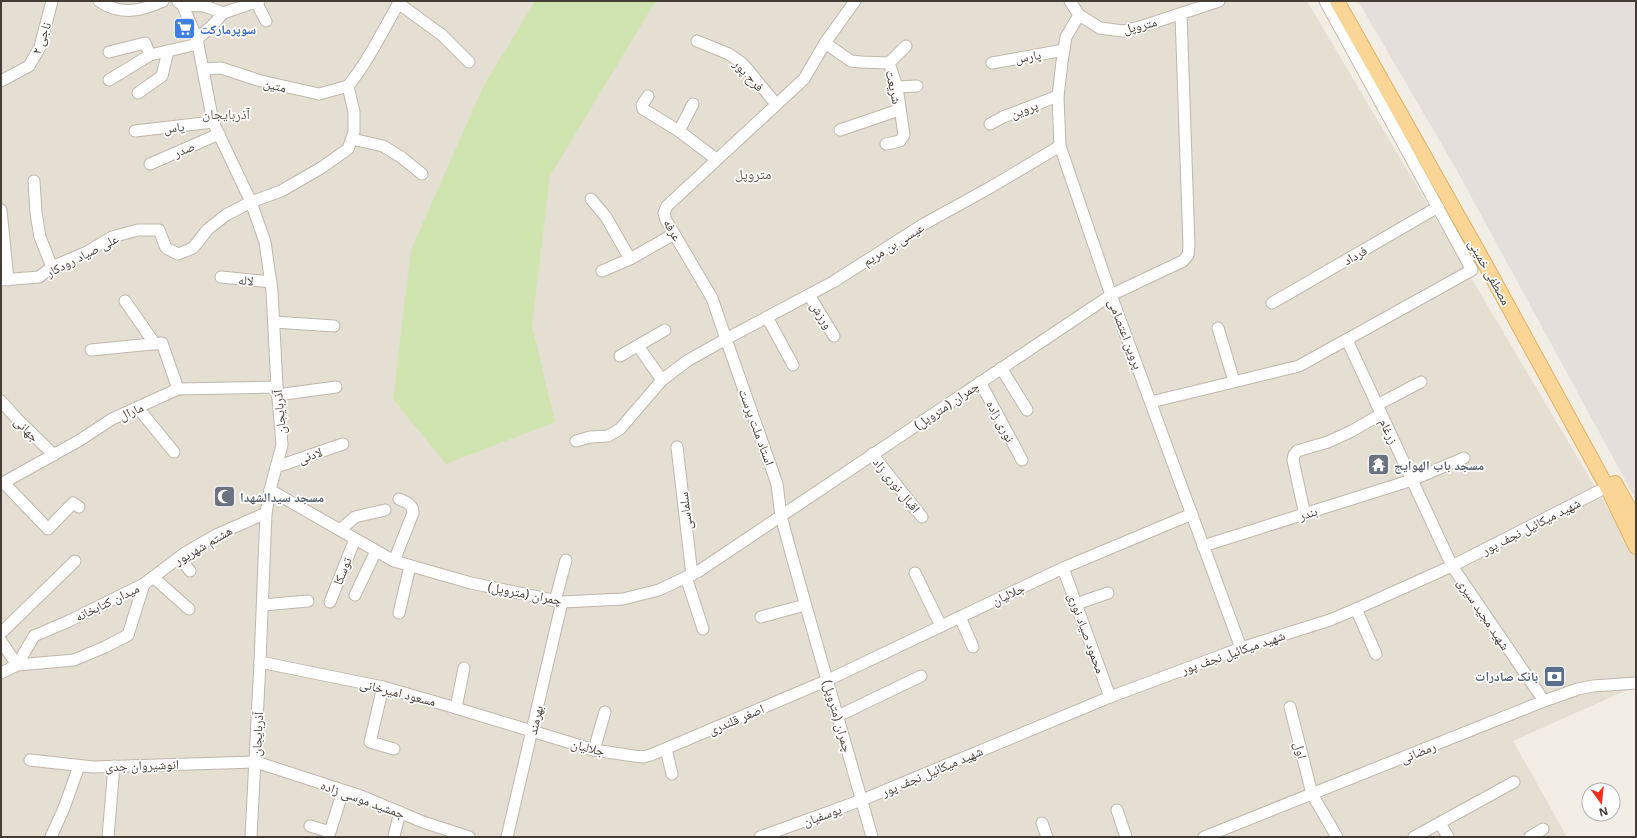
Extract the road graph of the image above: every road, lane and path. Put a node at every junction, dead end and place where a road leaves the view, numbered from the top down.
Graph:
1 (52, 1) edge
2 (99, 1) edge
3 (163, 1) edge
4 (855, 1) edge
5 (1070, 1) edge
6 (1219, 1) edge
7 (1325, 1) edge
8 (1337, 1) edge
9 (1346, 1) edge
10 (180, 2) edge
11 (258, 2) edge
12 (399, 2) edge
13 (223, 13) junction
14 (1181, 14) junction
15 (1079, 15) junction
16 (266, 20) dead end
17 (198, 41) junction
18 (697, 42) dead end
19 (825, 43) junction
20 (906, 46) dead end
21 (1064, 50) junction
22 (168, 51) junction
23 (109, 52) dead end
24 (150, 55) junction
25 (469, 62) dead end
26 (889, 63) junction
27 (992, 63) dead end
28 (203, 68) junction
29 (110, 80) dead end
30 (1, 82) edge
31 (348, 86) junction
32 (917, 86) dead end
33 (897, 87) junction
34 (138, 93) dead end
35 (648, 96) dead end
36 (1058, 96) junction
37 (693, 104) dead end
38 (776, 104) junction
39 (899, 110) junction
40 (213, 122) junction
41 (990, 124) dead end
42 (840, 130) dead end
43 (679, 131) junction
44 (135, 132) dead end
45 (219, 134) junction
46 (352, 138) junction
47 (886, 144) dead end
48 (1060, 146) junction
49 (716, 159) junction
50 (150, 164) dead end
51 (422, 174) dead end
52 (34, 181) dead end
53 (591, 199) dead end
54 (251, 202) junction
55 (1438, 207) junction
56 (1, 210) edge
57 (674, 234) junction
58 (630, 259) junction
59 (52, 267) junction
60 (602, 271) dead end
61 (221, 277) dead end
62 (5, 280) edge
63 (271, 282) junction
64 (809, 295) junction
65 (1111, 295) junction
66 (125, 301) dead end
67 (1272, 303) dead end
68 (767, 317) junction
69 (274, 322) junction
70 (334, 326) dead end
71 (1218, 328) dead end
72 (664, 330) dead end
73 (834, 336) dead end
74 (726, 339) junction
75 (1347, 340) junction
76 (155, 344) junction
77 (638, 346) junction
78 (91, 350) dead end
79 (620, 356) dead end
80 (793, 365) dead end
81 (1001, 368) junction
82 (662, 380) junction
83 (1234, 381) junction
84 (980, 382) junction
85 (1421, 382) dead end
86 (336, 387) dead end
87 (178, 389) junction
88 (277, 391) junction
89 (1, 401) edge
90 (1151, 402) junction
91 (138, 408) junction
92 (1027, 410) dead end
93 (1379, 410) junction
94 (576, 441) dead end
95 (344, 444) dead end
96 (677, 447) dead end
97 (174, 452) dead end
98 (872, 454) junction
99 (54, 455) junction
100 (1464, 458) dead end
101 (1022, 460) dead end
102 (276, 467) junction
103 (1412, 480) junction
104 (3, 484) edge
105 (270, 490) junction
106 (1599, 491) dead end
107 (399, 499) dead end
108 (79, 507) dead end
109 (385, 510) dead end
110 (266, 513) junction
111 (1192, 514) junction
112 (1305, 514) junction
113 (781, 516) junction
114 (922, 517) dead end
115 (1636, 521) edge
116 (340, 530) junction
117 (355, 539) junction
118 (1203, 546) junction
119 (1636, 546) edge
120 (376, 551) junction
121 (180, 558) junction
122 (566, 560) dead end
123 (75, 561) dead end
124 (394, 561) junction
125 (410, 566) junction
126 (1452, 566) junction
127 (1063, 568) junction
128 (190, 571) dead end
129 (915, 573) dead end
130 (689, 576) junction
131 (148, 580) junction
132 (1108, 593) dead end
133 (355, 595) dead end
134 (308, 601) dead end
135 (558, 601) junction
136 (330, 602) dead end
137 (1076, 604) junction
138 (263, 605) junction
139 (804, 605) junction
140 (189, 609) dead end
141 (1356, 609) junction
142 (399, 613) dead end
143 (761, 617) dead end
144 (960, 617) junction
145 (941, 626) junction
146 (703, 629) dead end
147 (1, 633) edge
148 (1, 641) edge
149 (973, 646) dead end
150 (1241, 648) junction
151 (1376, 654) dead end
152 (260, 662) junction
153 (17, 665) junction
154 (464, 668) dead end
155 (1, 673) edge
156 (921, 676) dead end
157 (828, 680) junction
158 (1636, 683) edge
159 (382, 688) junction
160 (1110, 697) junction
161 (1544, 701) junction
162 (1290, 707) dead end
163 (456, 708) junction
164 (605, 712) dead end
165 (838, 716) junction
166 (532, 732) junction
167 (394, 749) dead end
168 (666, 749) junction
169 (594, 750) junction
170 (644, 757) joint
171 (30, 760) dead end
172 (256, 762) junction
173 (79, 766) junction
174 (114, 766) junction
175 (672, 774) dead end
176 (1514, 782) dead end
177 (343, 791) junction
178 (1312, 794) junction
179 (862, 800) junction
180 (1117, 810) dead end
181 (400, 812) junction
182 (1042, 823) dead end
183 (1440, 823) junction
184 (310, 826) dead end
185 (1543, 829) dead end
186 (1225, 833) edge
187 (454, 835) edge
188 (394, 836) dead end
189 (766, 836) edge
190 (51, 837) edge
191 (108, 837) edge
192 (251, 837) edge
193 (469, 837) edge
194 (507, 837) edge
195 (872, 837) edge
196 (1047, 837) edge
197 (1126, 837) edge
198 (1204, 837) edge
199 (1337, 837) edge
200 (1414, 837) edge
201 (1448, 837) edge
202 (1530, 837) edge

1 - 30 street, ناجی ۲
2 - 3 street
4 - 19 street, عرفه
5 - 15 street, متروپل
6 - 14 street, متروپل
7 - 55 street
8 - 119 main road, مصطفی خمینی
9 - 115 main road, مصطفی خمینی
10 - 13 street
10 - 17 street, آذربایجان
11 - 13 street
11 - 16 street
12 - 25 street
12 - 31 street
13 - 17 street
14 - 15 street, متروپل
14 - 65 street, چمران (متروپل)
15 - 21 street, پروین اعتصامی
17 - 22 street
17 - 28 street, آذربایجان
18 - 38 street, فرح پور
19 - 26 street, شریعت
19 - 38 street, عرفه
20 - 26 street
21 - 27 street, پارس
21 - 36 street, پروین اعتصامی
22 - 24 street
22 - 34 street
23 - 24 street
24 - 29 street
26 - 33 street, شریعت
28 - 31 street, متین
28 - 40 street, آذربایجان
31 - 46 street
32 - 33 street
33 - 39 street, شریعت
35 - 43 street
36 - 41 street, پروین
36 - 48 street, پروین اعتصامی
37 - 43 street
38 - 49 street, عرفه
39 - 42 street
39 - 47 street, شریعت
40 - 44 street, یاس
40 - 45 street, آذربایجان
43 - 49 street
45 - 50 street, صدر
45 - 54 street, آذربایجان
46 - 51 street
46 - 54 street
48 - 64 street, عیسی بن مریم
48 - 65 street, پروین اعتصامی
49 - 57 street, عرفه
52 - 59 street
53 - 58 street
54 - 59 street, علی صیاد رودکار
54 - 63 street, آذربایجان
55 - 67 street, فرداد
55 - 75 street
56 - 62 street
57 - 58 street
57 - 74 street, عرفه
58 - 60 street
59 - 62 street, علی صیاد رودکار
61 - 63 street, لاله
63 - 69 street, آذربایجان
64 - 68 street, عیسی بن مریم
64 - 73 street, ورزش
65 - 81 street, چمران (متروپل)
65 - 90 street, پروین اعتصامی
66 - 76 street
68 - 74 street, عیسی بن مریم
68 - 80 street
69 - 70 street
69 - 88 street, آذربایجان
71 - 83 street
72 - 77 street
74 - 82 street
74 - 113 street, استاد ملت پرست
75 - 83 street
75 - 93 street, زرغام
76 - 78 street
76 - 87 street
77 - 79 street
77 - 82 street
81 - 84 street, چمران (متروپل)
81 - 92 street
82 - 94 street
83 - 90 street
84 - 98 street, چمران (متروپل)
84 - 101 street, نوری زاده
85 - 93 street
86 - 88 street, مارال
87 - 88 street, مارال
87 - 91 street, مارال
88 - 102 street, آذربایجان
89 - 99 street, جهانی
90 - 111 street, پروین اعتصامی
91 - 97 street
91 - 99 street, مارال
93 - 103 street, زرغام
93 - 112 street
95 - 102 street, لادنی
96 - 130 street, سلماسی
98 - 113 street, چمران (متروپل)
98 - 114 street, اقبال نوری زاد
99 - 104 street, مارال
100 - 103 street, بندر
102 - 105 street, آذربایجان
103 - 112 street, بندر
103 - 126 street, زرغام
104 - 108 street
105 - 110 street, آذربایجان
105 - 116 street, چمران (متروپل)
106 - 126 street, شهید میکائیل نجف پور
107 - 124 street
109 - 116 street
110 - 121 street, هشتم شهریور
110 - 138 street, آذربایجان
111 - 118 street, پروین اعتصامی
111 - 127 street, جلالیان
112 - 118 street, بندر
113 - 130 street, چمران (متروپل)
113 - 139 street, چمران (متروپل)
116 - 117 street, چمران (متروپل)
117 - 120 street, چمران (متروپل)
117 - 136 street, توسکا
118 - 150 street, پروین اعتصامی
120 - 124 street, چمران (متروپل)
120 - 133 street
121 - 128 street
121 - 131 street, هشتم شهریور
122 - 135 street, بهرمند
123 - 147 street
124 - 125 street, چمران (متروپل)
125 - 135 street, چمران (متروپل)
125 - 142 street
126 - 141 street, شهید میکائیل نجف پور
126 - 161 street, شهید مجید سیری
127 - 137 street, محمود صیاد نوری
127 - 144 street, جلالیان
129 - 145 street
130 - 135 street, چمران (متروپل)
130 - 146 street, سلماسی
131 - 140 street
131 - 153 street, میدان کتابخانه
131 - 153 street, میدان کتابخانه
132 - 137 street
134 - 138 street
135 - 166 street, بهرمند
137 - 160 street, محمود صیاد نوری
138 - 152 street, آذربایجان
139 - 143 street
139 - 157 street, چمران (متروپل)
141 - 150 street, شهید میکائیل نجف پور
141 - 151 street
144 - 145 street, جلالیان
144 - 149 street
145 - 157 street, جلالیان
148 - 153 street
150 - 160 street, شهید میکائیل نجف پور
152 - 159 street, مسعود امیرخانی
152 - 172 street, آذربایجان
153 - 155 street
154 - 163 street
156 - 165 street
157 - 165 street, چمران (متروپل)
157 - 168 street, اصغر قلندری
158 - 161 street, رمضانی
159 - 163 street, مسعود امیرخانی
159 - 167 street
160 - 179 street, شهید میکائیل نجف پور
161 - 178 street, رمضانی
162 - 178 street, اول
163 - 166 street, مسعود امیرخانی
164 - 169 street
165 - 179 street, چمران (متروپل)
166 - 169 street, جلالیان
166 - 194 street, بهرمند
168 - 170 street, اصغر قلندری
168 - 175 street
169 - 170 street, جلالیان
171 - 173 street, انوشیروان جدی
172 - 174 street, انوشیروان جدی
172 - 177 street, جمشید موسی زاده
172 - 192 street, آذربایجان
173 - 174 street, انوشیروان جدی
173 - 190 street
174 - 191 street
176 - 183 street
177 - 181 street, جمشید موسی زاده
177 - 184 street
178 - 186 street, رمضانی
178 - 199 street, اول
179 - 189 street, یوسفیان
179 - 195 street, چمران (متروپل)
180 - 197 street
181 - 187 street, جمشید موسی زاده
181 - 188 street
182 - 196 street
183 - 200 street
183 - 201 street
185 - 202 street
186 - 198 street, رمضانی
187 - 193 street, جمشید موسی زاده

